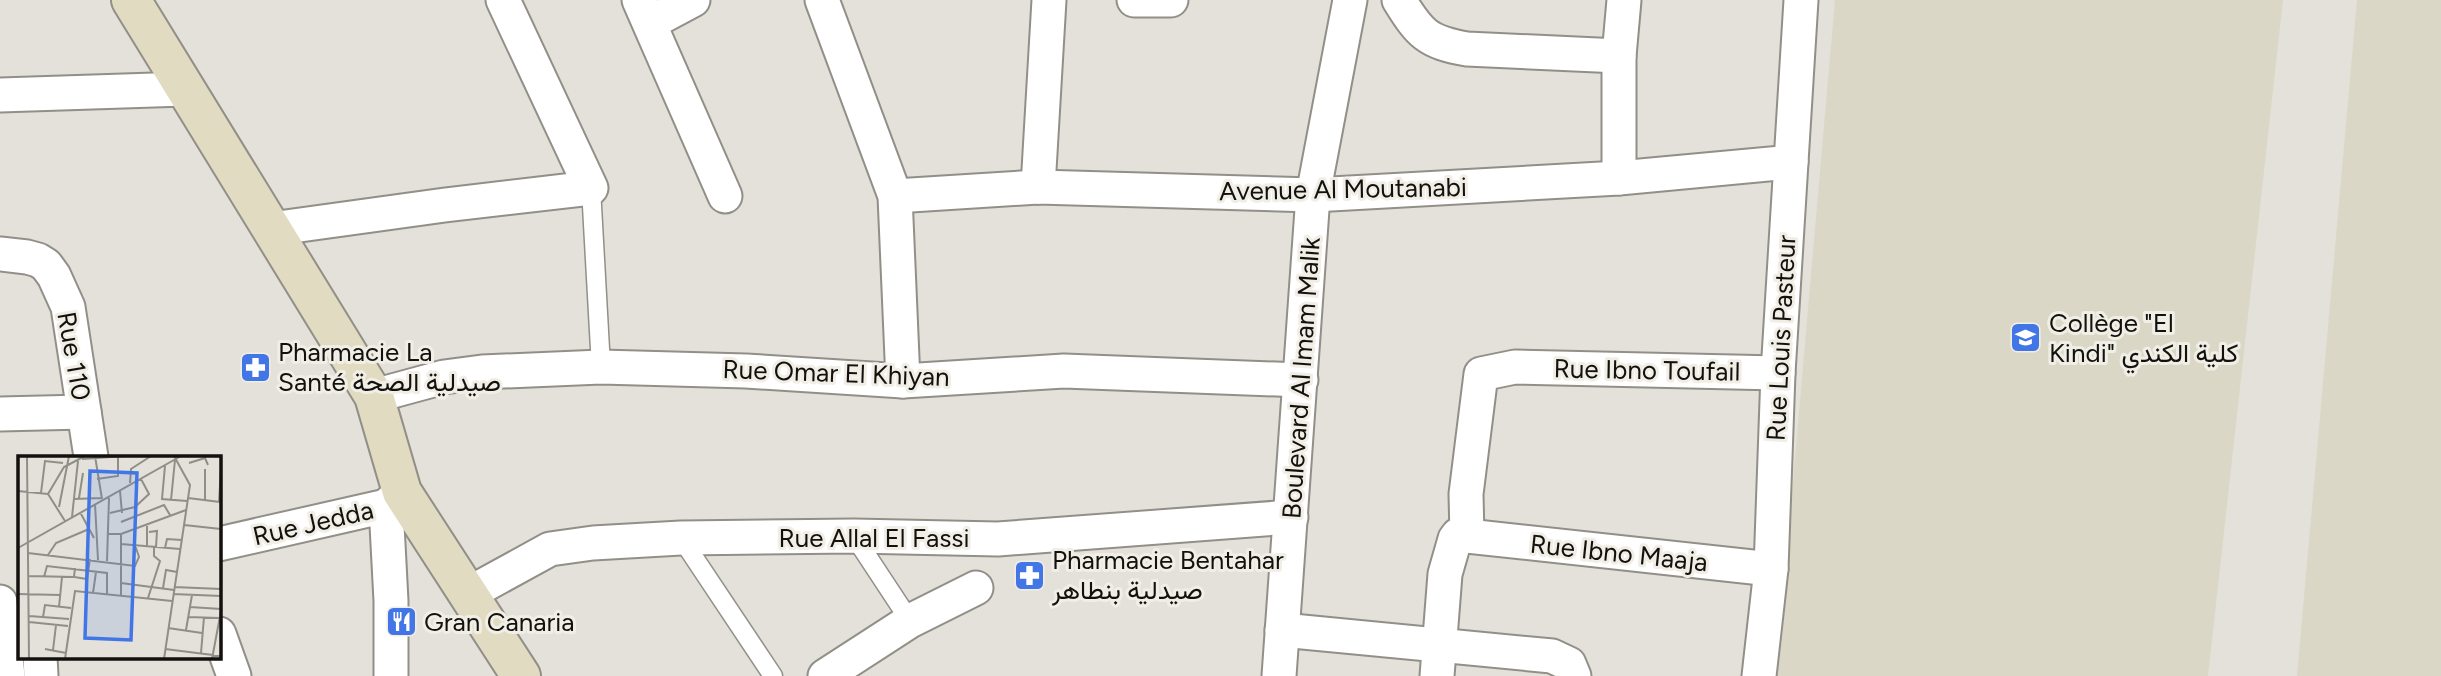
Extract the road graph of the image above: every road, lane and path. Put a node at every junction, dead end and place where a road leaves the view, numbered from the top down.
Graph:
1 (131, 0) edge
2 (503, 0) edge
3 (694, 0) edge
4 (822, 0) edge
5 (1049, 0) edge
6 (1134, 0) edge
7 (1171, 0) edge
8 (1350, 0) edge
9 (1399, 0) edge
10 (1624, 0) edge
11 (1801, 0) edge
12 (645, 12) edge
13 (1619, 56) junction
14 (185, 89) junction
15 (0, 95) edge
16 (1791, 162) junction
17 (1619, 178) junction
18 (1038, 187) junction
19 (591, 188) junction
20 (1313, 195) junction
21 (725, 196) dead end
22 (895, 196) junction
23 (271, 229) junction
24 (0, 254) edge
25 (601, 367) junction
26 (1778, 373) junction
27 (1301, 380) junction
28 (903, 381) junction
29 (374, 396) junction
30 (84, 412) junction
31 (0, 414) edge
32 (91, 456) edge
33 (394, 499) junction
34 (1291, 517) junction
35 (854, 536) junction
36 (1467, 536) junction
37 (681, 538) junction
38 (220, 544) edge
39 (1771, 569) junction
40 (976, 588) dead end
41 (468, 594) junction
42 (18, 598) edge
43 (0, 601) edge
44 (910, 621) junction
45 (1282, 630) junction
46 (220, 637) edge
47 (40, 658) edge
48 (1439, 660) edge
49 (836, 673) edge
50 (8, 676) edge
51 (41, 676) edge
52 (234, 676) edge
53 (391, 676) edge
54 (521, 676) edge
55 (774, 676) edge
56 (1279, 676) edge
57 (1574, 676) edge
58 (1759, 676) edge

1 - 14 main road
2 - 19 street
3 - 12 street
4 - 22 street
5 - 18 street
6 - 7 street
8 - 20 street, Boulevard Al Imam Malik
9 - 13 street
10 - 13 street
11 - 16 street, Rue Louis Pasteur
12 - 21 street
13 - 17 street
14 - 15 street
14 - 23 main road
16 - 17 street, Avenue Al Moutanabi
16 - 26 street, Rue Louis Pasteur
17 - 20 street, Avenue Al Moutanabi
18 - 20 street, Avenue Al Moutanabi
18 - 22 street, Avenue Al Moutanabi
19 - 23 street
19 - 25 lane
20 - 27 street, Boulevard Al Imam Malik
22 - 28 street
23 - 29 main road
24 - 30 street, Rue 110
25 - 28 street, Rue Omar El Khiyan
25 - 29 street, Rue Omar El Khiyan
26 - 36 street, Rue Ibno Toufail
26 - 39 street, Rue Louis Pasteur
27 - 28 street, Rue Omar El Khiyan
27 - 34 street, Boulevard Al Imam Malik
29 - 33 main road
30 - 31 street
30 - 32 street, Rue 110
33 - 38 street, Rue Jedda
33 - 41 main road
33 - 53 street
34 - 35 street, Rue Allal El Fassi
34 - 45 street, Boulevard Al Imam Malik
35 - 37 street, Rue Allal El Fassi
35 - 44 lane
36 - 39 street, Rue Ibno Maaja
36 - 48 street
37 - 41 street, Rue Allal El Fassi
37 - 55 lane
39 - 58 street, Rue Louis Pasteur
40 - 44 street
41 - 54 main road
42 - 43 street
43 - 50 street
44 - 49 street
45 - 48 street
45 - 56 street, Boulevard Al Imam Malik
46 - 52 street
47 - 51 street
48 - 57 street

